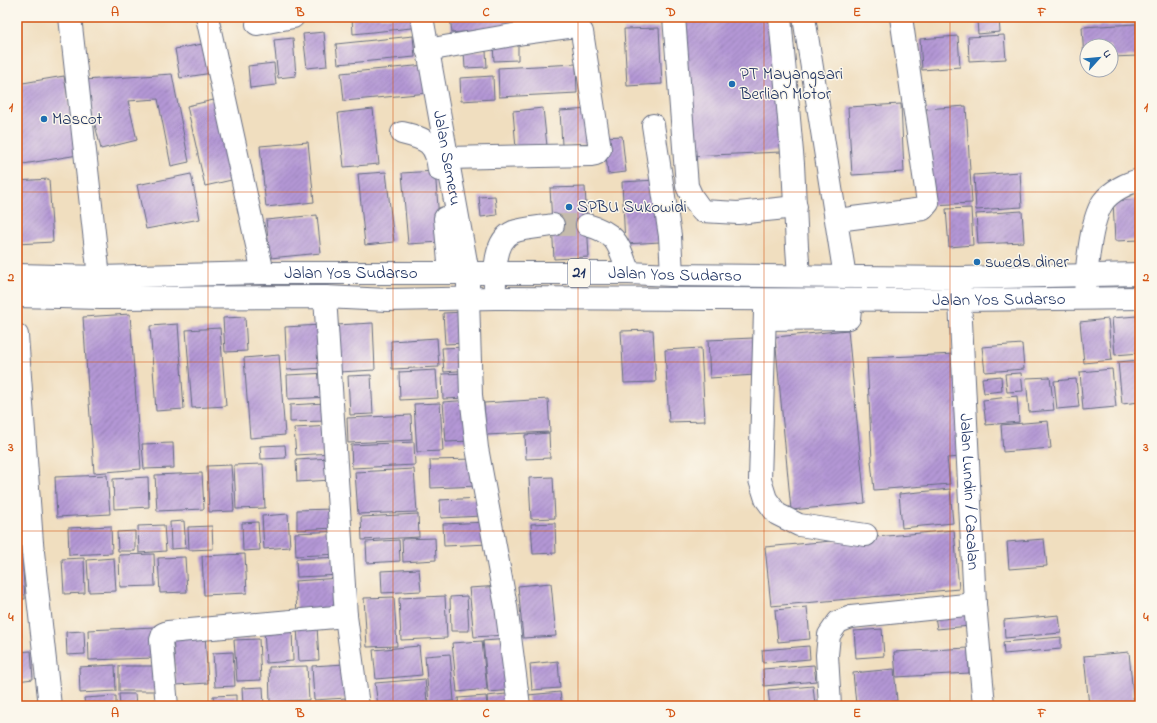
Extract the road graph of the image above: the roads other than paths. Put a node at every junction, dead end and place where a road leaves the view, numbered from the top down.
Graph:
1 (70, 17) edge
2 (208, 17) edge
3 (294, 17) edge
4 (422, 17) edge
5 (674, 17) edge
6 (780, 17) edge
7 (804, 17) edge
8 (901, 17) edge
9 (257, 24) dead end
10 (427, 50) junction
11 (653, 125) dead end
12 (402, 133) dead end
13 (447, 158) junction
14 (1140, 180) edge
15 (796, 207) junction
16 (837, 220) junction
17 (553, 225) tunnel mouth
18 (587, 225) tunnel mouth
19 (263, 273) junction
20 (459, 273) junction
21 (629, 273) junction
22 (495, 274) junction
23 (1140, 274) edge
24 (1086, 275) junction
25 (17, 276) edge
26 (672, 276) junction
27 (799, 276) junction
28 (845, 276) junction
29 (959, 278) junction
30 (100, 288) junction
31 (17, 296) edge
32 (325, 297) junction
33 (468, 298) junction
34 (495, 298) junction
35 (1084, 298) junction
36 (1140, 298) edge
37 (959, 300) junction
38 (765, 309) junction
39 (17, 335) edge
40 (866, 535) dead end
41 (976, 604) junction
42 (346, 616) junction
43 (50, 706) edge
44 (167, 706) edge
45 (358, 706) edge
46 (519, 706) edge
47 (830, 706) edge
48 (984, 706) edge

1 - 30 main road
2 - 19 main road
3 - 9 main road
4 - 10 main road, Jalan Semeru
5 - 15 main road
6 - 15 main road
7 - 16 main road
8 - 16 main road
10 - 13 main road, Jalan Semeru
10 - 13 main road
11 - 26 main road
12 - 20 main road
13 - 20 main road, Jalan Semeru
14 - 24 main road
15 - 27 main road
16 - 28 main road
17 - 22 main road
18 - 21 main road
19 - 20 main road, Jalan Yos Sudarso / 21
19 - 30 main road, Jalan Yos Sudarso / 21
20 - 22 main road, Jalan Yos Sudarso / 21
20 - 33 main road, Jalan Semeru
21 - 22 main road, Jalan Yos Sudarso / 21
21 - 26 main road, Jalan Yos Sudarso / 21
22 - 34 main road
23 - 24 main road, Jalan Yos Sudarso / 21
24 - 29 main road, Jalan Yos Sudarso / 21
24 - 35 main road
25 - 30 main road, Jalan Yos Sudarso / 21
26 - 27 main road, Jalan Yos Sudarso / 21
27 - 28 main road, Jalan Yos Sudarso / 21
28 - 29 main road, Jalan Yos Sudarso / 21
29 - 37 main road, Jalan Lundin / Cacalan
30 - 31 main road, Jalan Yos Sudarso / 21
30 - 32 main road, Jalan Yos Sudarso / 21
32 - 33 main road, Jalan Yos Sudarso / 21
32 - 42 main road
33 - 34 main road, Jalan Yos Sudarso / 21
33 - 46 main road, Jalan Semeru
34 - 38 main road, Jalan Yos Sudarso / 21
35 - 36 main road, Jalan Yos Sudarso / 21
35 - 37 main road, Jalan Yos Sudarso / 21
37 - 38 main road, Jalan Yos Sudarso / 21
37 - 41 main road, Jalan Lundin / Cacalan
38 - 40 main road
39 - 43 main road
41 - 47 main road
41 - 48 main road, Jalan Lundin / Cacalan
42 - 44 main road
42 - 45 main road

